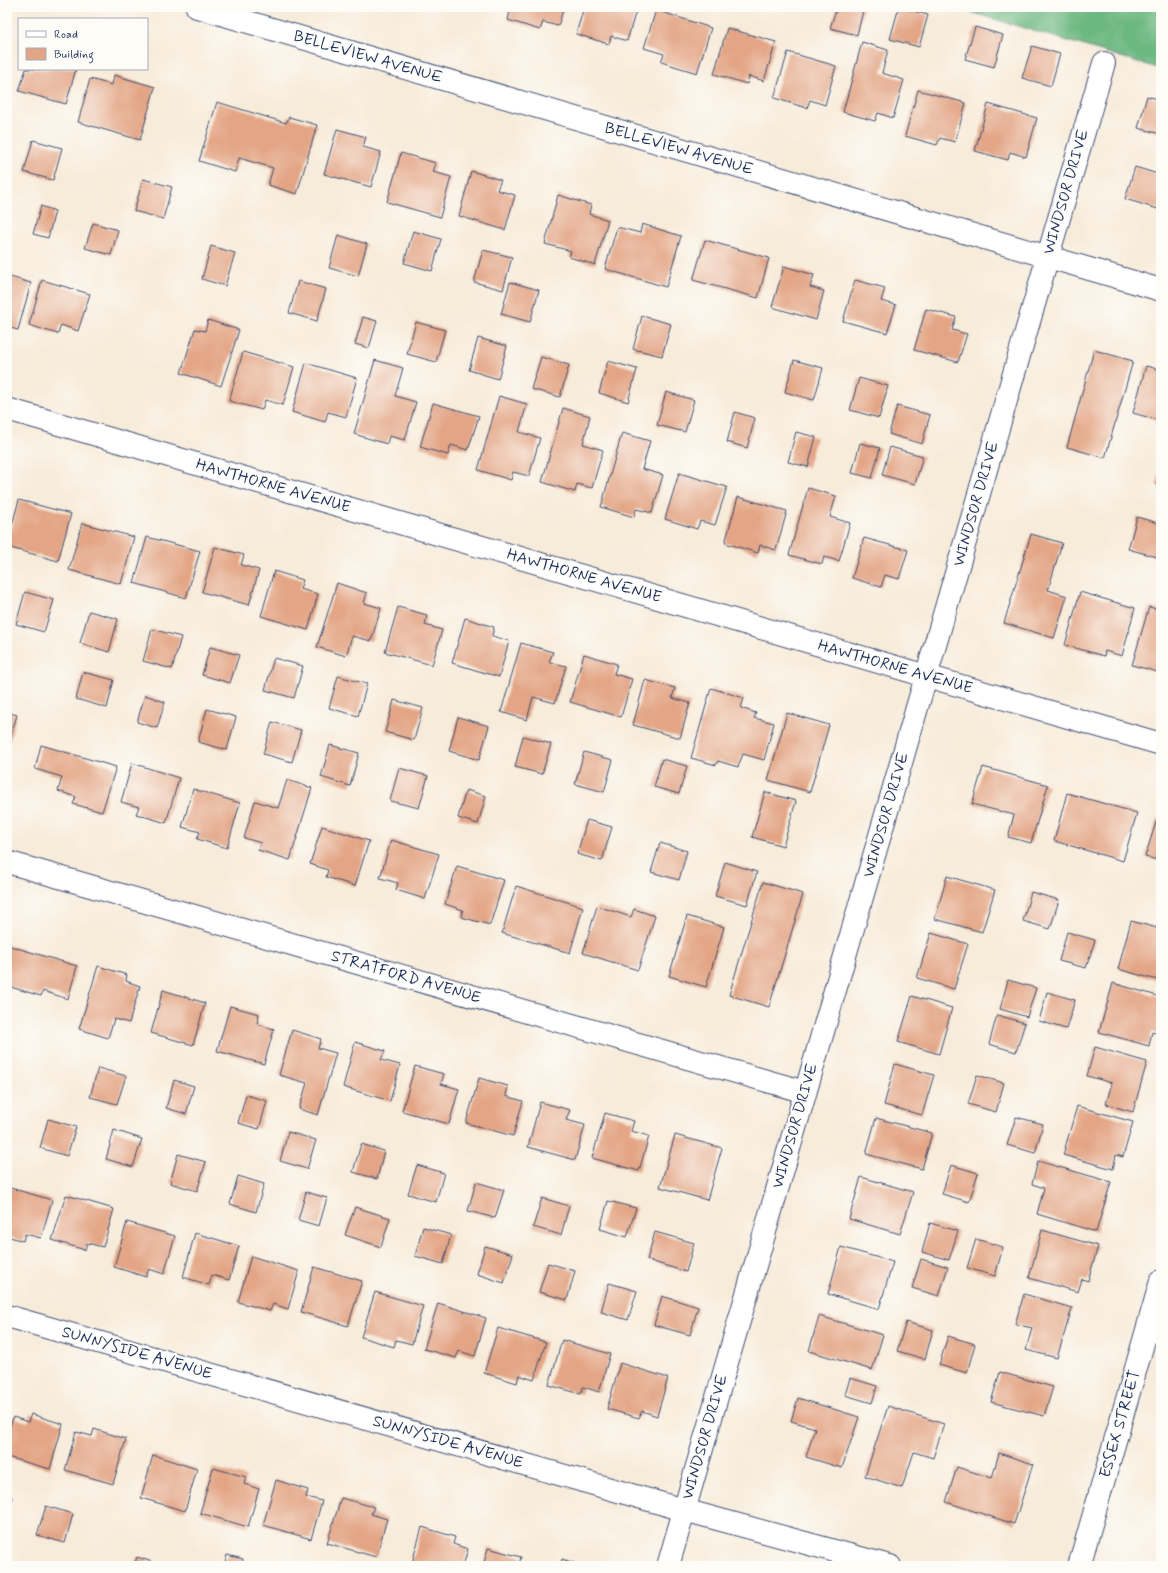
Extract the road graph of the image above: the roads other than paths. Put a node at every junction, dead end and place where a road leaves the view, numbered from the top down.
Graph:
1 (197, 7) edge
2 (1104, 63) dead end
3 (1047, 257) junction
4 (1161, 290) edge
5 (7, 409) edge
6 (926, 676) junction
7 (1161, 744) edge
8 (7, 862) edge
9 (805, 1092) junction
10 (1161, 1281) edge
11 (7, 1316) edge
12 (684, 1510) junction
13 (668, 1566) edge
14 (890, 1566) edge
15 (1079, 1566) edge

1 - 3 street, BELLEVIEW AVENUE
2 - 3 street, WINDSOR DRIVE
3 - 4 street, BELLEVIEW AVENUE
3 - 6 street, WINDSOR DRIVE
5 - 6 street, HAWTHORNE AVENUE
6 - 7 street, HAWTHORNE AVENUE
6 - 9 street, WINDSOR DRIVE
8 - 9 street, STRATFORD AVENUE
9 - 12 street, WINDSOR DRIVE
10 - 15 street, ESSEX STREET
11 - 12 street, SUNNYSIDE AVENUE
12 - 13 street, WINDSOR DRIVE
12 - 14 street, SUNNYSIDE AVENUE

